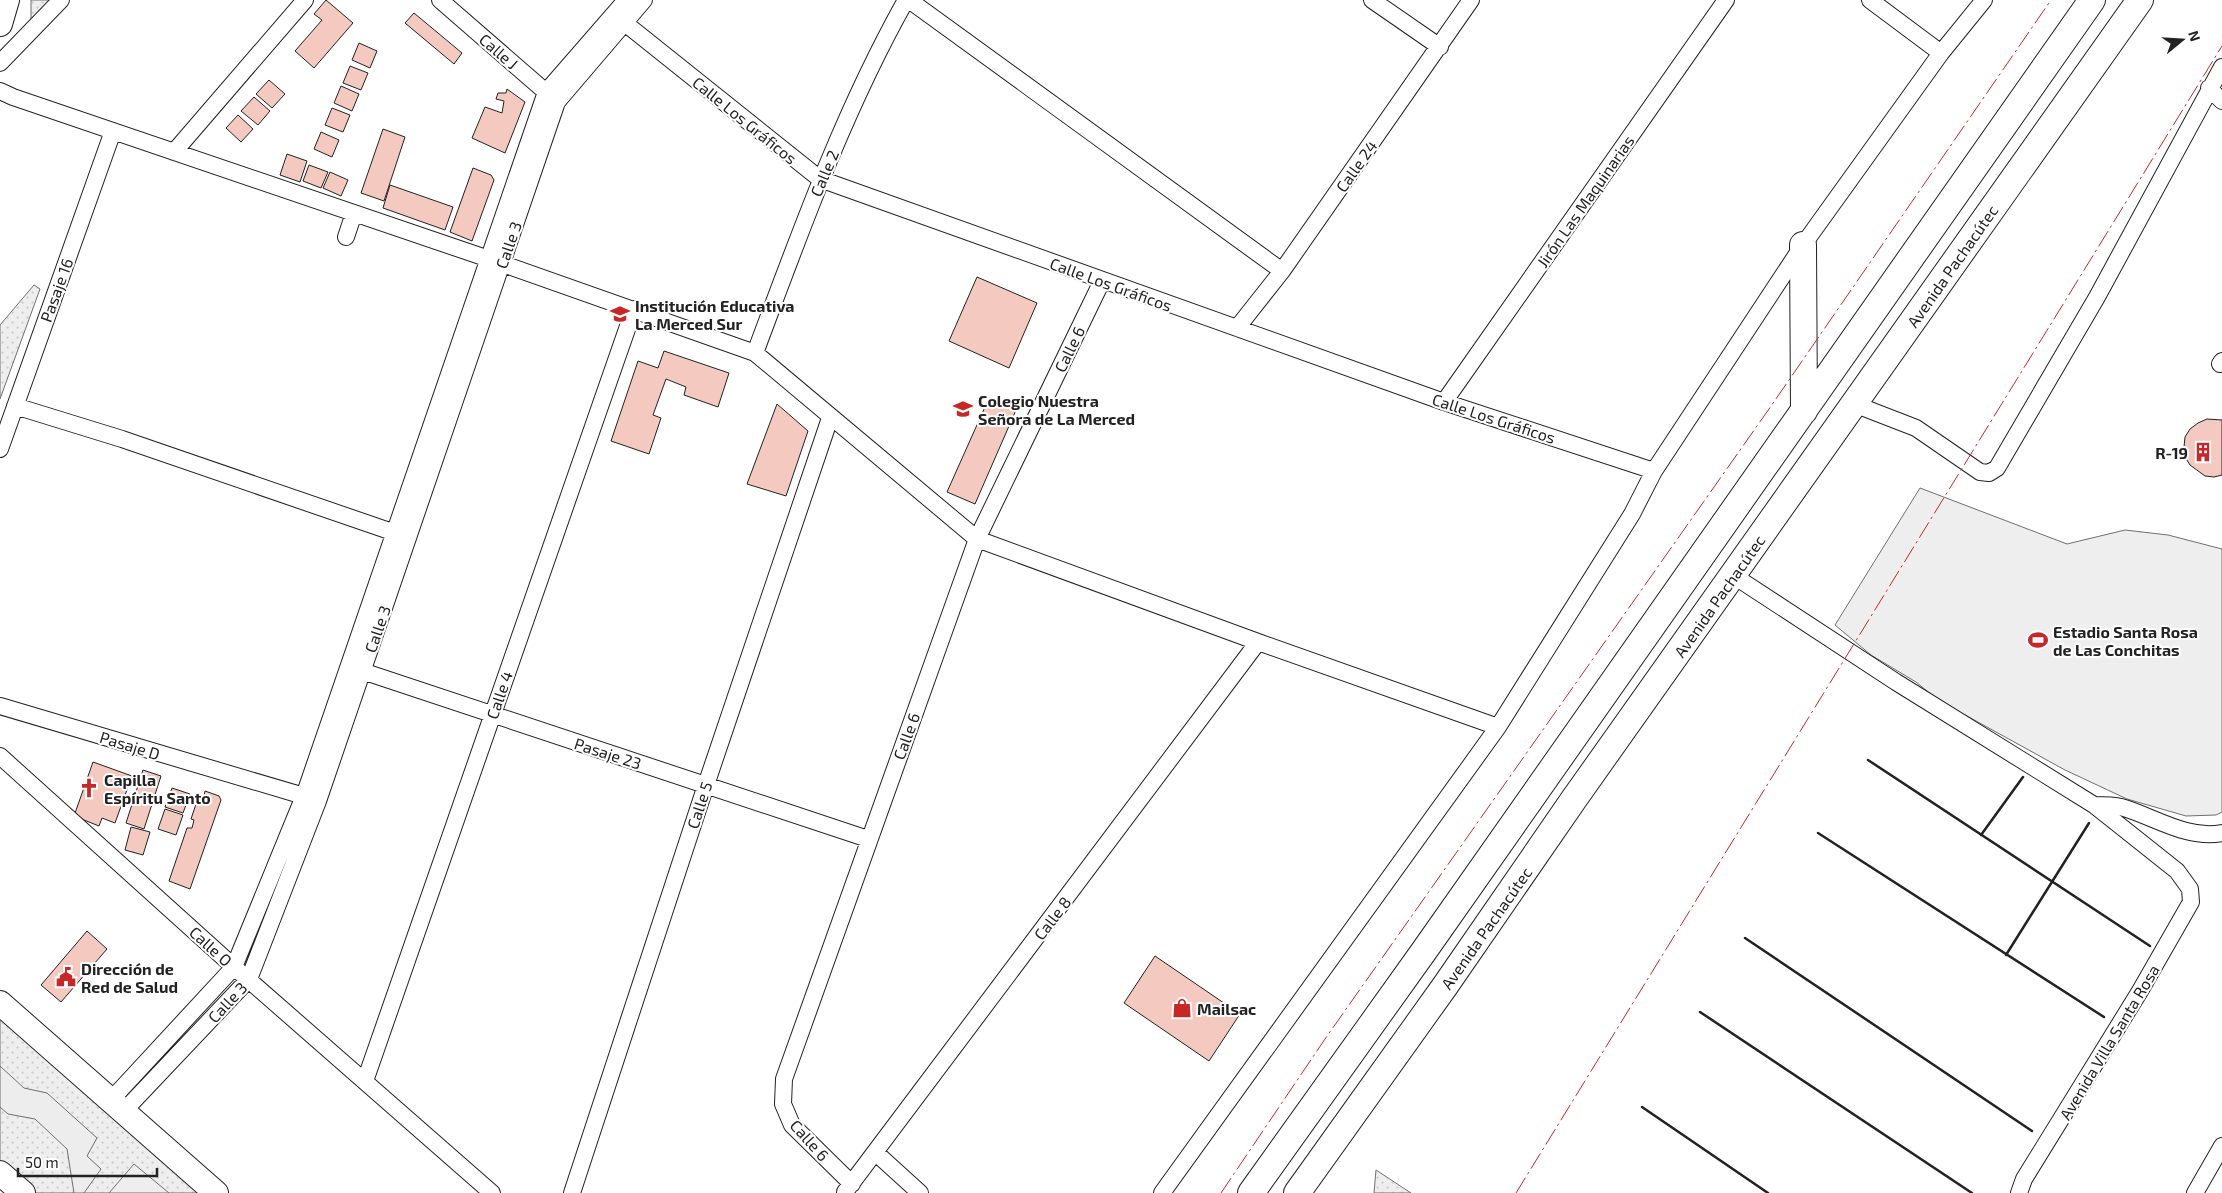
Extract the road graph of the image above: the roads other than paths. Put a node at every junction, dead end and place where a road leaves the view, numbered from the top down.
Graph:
1 (7, 0) edge
2 (61, 0) edge
3 (305, 0) edge
4 (626, 0) edge
5 (644, 0) edge
6 (908, 0) edge
7 (1372, 0) edge
8 (1472, 0) edge
9 (1726, 0) edge
10 (1870, 0) edge
11 (1984, 0) edge
12 (2092, 0) edge
13 (2140, 0) edge
14 (443, 1) edge
15 (619, 18) junction
16 (0, 24) edge
17 (1440, 48) junction
18 (1941, 53) junction
19 (0, 63) edge
20 (2222, 67) edge
21 (2209, 88) junction
22 (0, 90) edge
23 (551, 97) junction
24 (2222, 101) edge
25 (113, 131) junction
26 (174, 152) junction
27 (820, 179) junction
28 (354, 213) junction
29 (346, 237) dead end
30 (1803, 245) junction
31 (495, 261) junction
32 (1282, 271) junction
33 (1102, 280) junction
34 (634, 310) junction
35 (1238, 328) junction
36 (755, 353) junction
37 (1444, 402) junction
38 (1854, 404) junction
39 (15, 406) junction
40 (1804, 411) junction
41 (830, 418) junction
42 (0, 448) edge
43 (1654, 471) junction
44 (402, 535) junction
45 (977, 539) junction
46 (1734, 576) junction
47 (1258, 642) junction
48 (356, 669) junction
49 (0, 706) edge
50 (492, 715) junction
51 (1498, 727) junction
52 (0, 756) edge
53 (706, 785) junction
54 (311, 798) junction
55 (2094, 805) junction
56 (2222, 833) edge
57 (868, 839) junction
58 (234, 966) junction
59 (249, 979) junction
60 (0, 1003) edge
61 (365, 1081) junction
62 (117, 1107) junction
63 (2222, 1146) edge
64 (876, 1153) junction
65 (0, 1173) edge
66 (848, 1189) edge
67 (23, 1193) edge
68 (216, 1193) edge
69 (492, 1193) edge
70 (572, 1193) edge
71 (920, 1193) edge
72 (1162, 1193) edge
73 (1251, 1193) edge
74 (1297, 1193) edge
75 (2019, 1193) edge
76 (2195, 1193) edge

1 - 16 street
2 - 19 street
3 - 26 street
4 - 15 street
5 - 15 street
6 - 27 street, Calle 2
6 - 32 street
7 - 17 street
8 - 17 street, Calle 24
9 - 37 street, Jirón Las Maquinarias
10 - 18 street
11 - 18 street
12 - 40 main road
13 - 38 main road, Avenida Pachacútec
14 - 23 street, Calle J
15 - 23 street
15 - 27 street, Calle Los Gráficos
17 - 32 street, Calle 24
18 - 30 street
20 - 21 street
21 - 24 street
21 - 38 street
22 - 25 street
23 - 31 street, Calle 3
25 - 26 street
25 - 39 street, Pasaje 16
26 - 28 street
27 - 33 street, Calle Los Gráficos
27 - 36 street, Calle 2
28 - 29 street
28 - 31 street
30 - 40 main road
30 - 43 street
31 - 34 street
31 - 44 street, Calle 3
32 - 35 street, Calle 24
33 - 35 street, Calle Los Gráficos
33 - 45 street, Calle 6
34 - 36 street
34 - 50 street, Calle 4
35 - 37 street, Calle Los Gráficos
36 - 41 street
37 - 43 street, Calle Los Gráficos
38 - 46 main road, Avenida Pachacútec
39 - 42 street, Pasaje 16
39 - 44 street
40 - 73 main road
41 - 45 street
41 - 53 street, Calle 5
43 - 51 street
44 - 48 street, Calle 3
45 - 47 street
45 - 57 street, Calle 6
46 - 55 street
46 - 74 main road, Avenida Pachacútec
47 - 51 street
47 - 64 street, Calle 8
48 - 50 street, Pasaje 23
48 - 54 street, Calle 3
49 - 54 street, Pasaje D
50 - 53 street, Pasaje 23
50 - 61 street, Calle 4
51 - 72 street
52 - 58 street, Calle O
53 - 57 street, Pasaje 23
53 - 70 street, Calle 5
54 - 58 street, Calle 3
54 - 59 street, Calle 3
55 - 56 street
55 - 75 street, Avenida Villa Santa Rosa
57 - 66 street, Calle 6
58 - 59 street, Calle O
58 - 62 street, Calle 3
59 - 61 street, Calle O
59 - 62 street, Calle 3
60 - 62 street
61 - 69 street, Calle O
62 - 68 street
63 - 76 street
64 - 66 street, Calle 8
64 - 71 street
65 - 67 street

